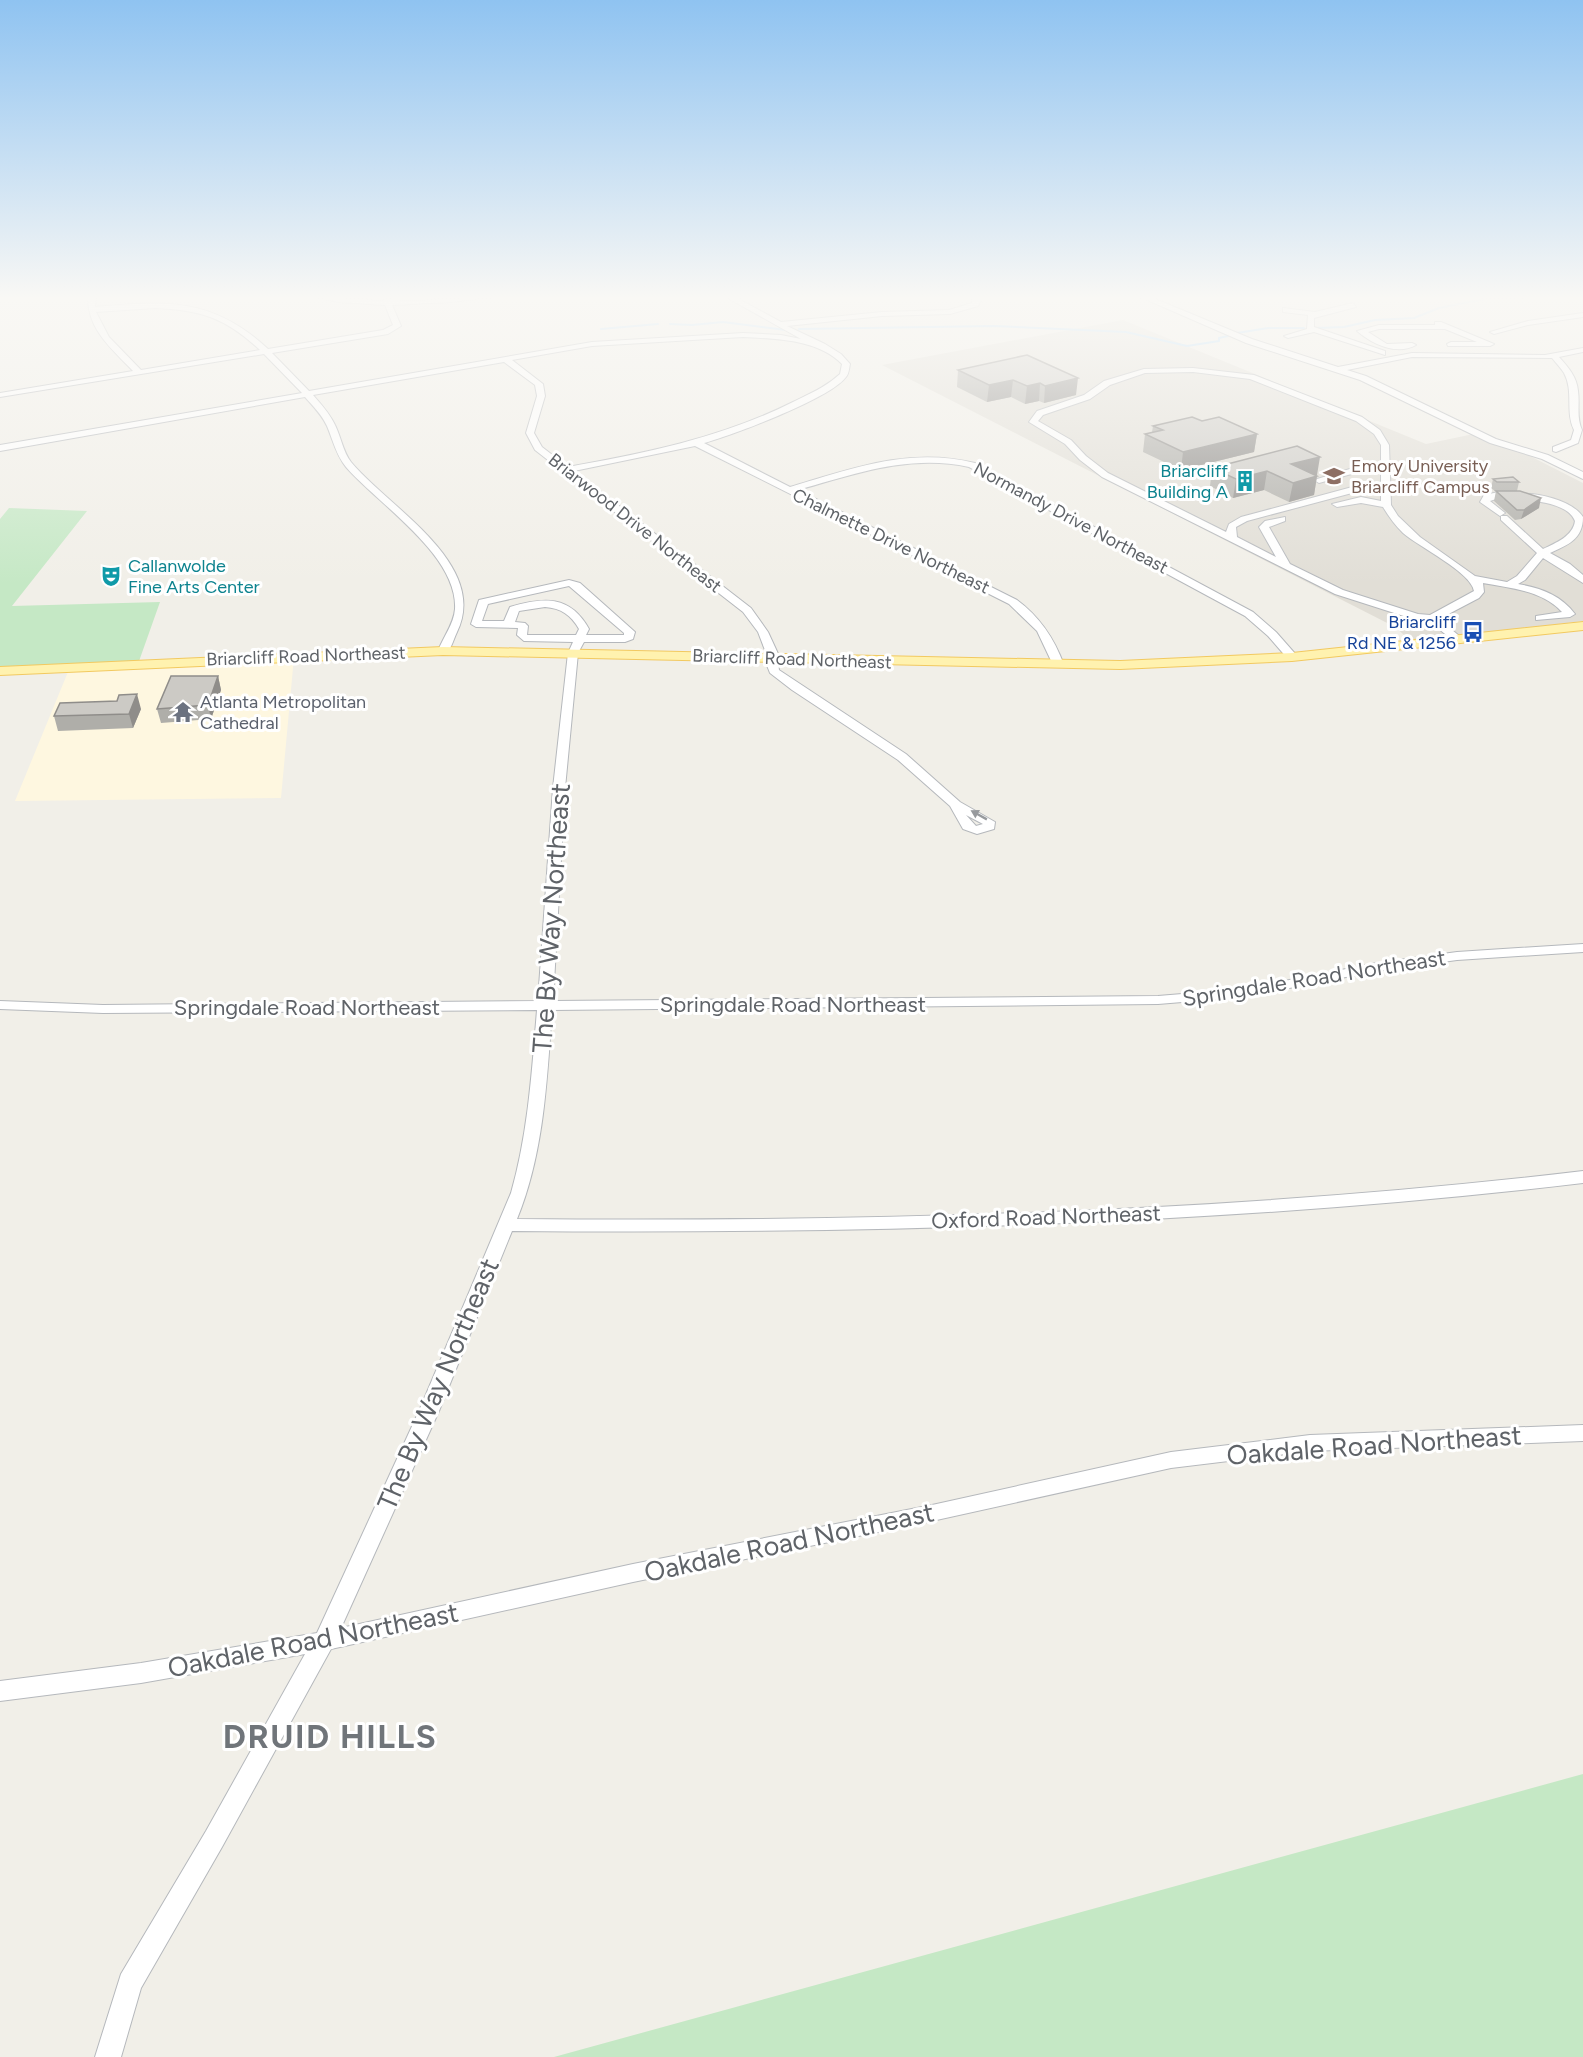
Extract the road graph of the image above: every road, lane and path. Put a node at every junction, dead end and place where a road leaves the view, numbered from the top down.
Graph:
1 (18, 392) edge
2 (317, 392) edge
3 (540, 392) edge
4 (815, 392) edge
5 (1094, 392) edge
6 (1293, 392) edge
7 (1395, 392) edge
8 (1575, 392) edge
9 (306, 394) junction
10 (0, 395) edge
11 (698, 444) junction
12 (0, 448) edge
13 (1556, 449) dead end
14 (1384, 467) junction
15 (566, 470) junction
16 (1583, 476) edge
17 (1385, 479) junction
18 (1319, 480) edge
19 (1368, 486) junction
20 (789, 490) junction
21 (1386, 491) junction
22 (1386, 505) junction
23 (1233, 540) junction
24 (1542, 553) junction
25 (1287, 567) junction
26 (1472, 578) junction
27 (1583, 580) edge
28 (1511, 585) junction
29 (530, 590) junction
30 (1477, 594) junction
31 (541, 603) junction
32 (480, 612) junction
33 (459, 613) junction
34 (1432, 618) junction
35 (1540, 618) dead end
36 (508, 625) junction
37 (1583, 626) edge
38 (1459, 640) junction
39 (576, 647) junction
40 (444, 651) junction
41 (1292, 657) junction
42 (774, 658) junction
43 (1058, 665) junction
44 (0, 671) edge
45 (956, 805) dead end
46 (1583, 948) edge
47 (0, 1005) edge
48 (546, 1005) junction
49 (1583, 1177) edge
50 (507, 1225) junction
51 (1583, 1433) edge
52 (324, 1641) junction
53 (0, 1691) edge
54 (108, 2057) edge

1 - 10 street
2 - 9 street
3 - 15 street, Briarwood Drive Northeast
4 - 11 street
5 - 23 street
6 - 14 street
7 - 16 street
8 - 13 street
9 - 12 street
9 - 33 street
11 - 15 street
11 - 20 street, Chalmette Drive Northeast
14 - 17 street
14 - 18 street
15 - 42 street, Briarwood Drive Northeast
17 - 19 street
17 - 21 street
19 - 21 street
19 - 23 street
20 - 41 street, Normandy Drive Northeast
20 - 43 street, Chalmette Drive Northeast
21 - 22 street
22 - 25 street
22 - 26 street
23 - 25 street
24 - 24 street
24 - 27 street
24 - 28 street
25 - 34 street
26 - 28 street
26 - 30 street
28 - 30 street
28 - 35 street
29 - 31 street
29 - 32 street
29 - 39 street
30 - 34 street
31 - 36 street
31 - 39 street
32 - 33 street
32 - 36 street
33 - 40 street
34 - 38 street
36 - 39 street
37 - 38 main road, Briarcliff Road Northeast
38 - 41 main road, Briarcliff Road Northeast
39 - 40 main road, Briarcliff Road Northeast
39 - 42 main road, Briarcliff Road Northeast
39 - 48 street, The By Way Northeast
40 - 44 main road, Briarcliff Road Northeast
41 - 43 main road, Briarcliff Road Northeast
42 - 43 main road, Briarcliff Road Northeast
42 - 45 street, Briarwood Drive Northeast
46 - 48 street, Springdale Road Northeast
47 - 48 street, Springdale Road Northeast
48 - 50 street, The By Way Northeast
49 - 50 street, Oxford Road Northeast
50 - 52 street, The By Way Northeast
51 - 52 street, Oakdale Road Northeast
52 - 53 street, Oakdale Road Northeast
52 - 54 street, The By Way Northeast

